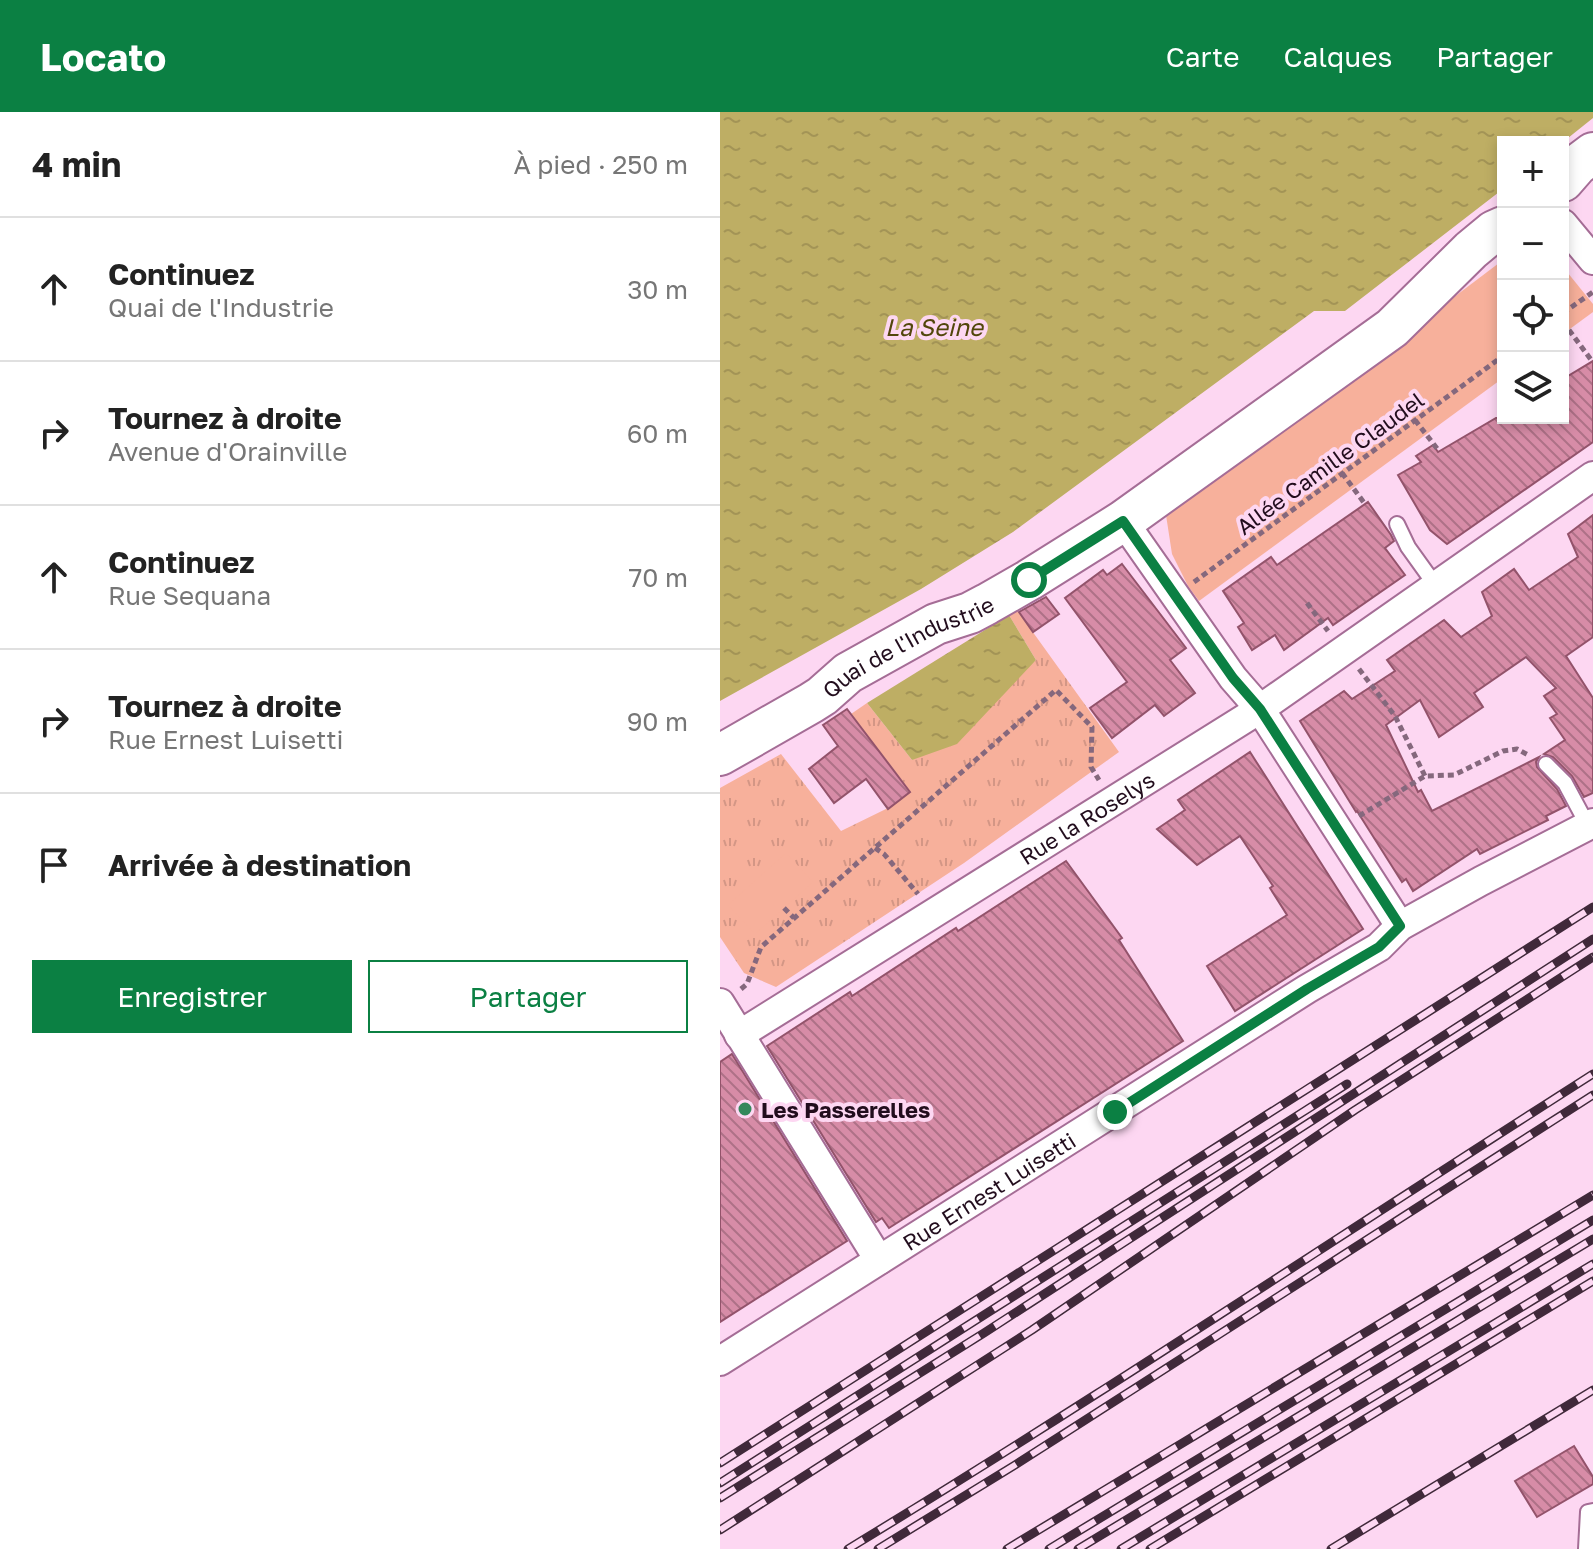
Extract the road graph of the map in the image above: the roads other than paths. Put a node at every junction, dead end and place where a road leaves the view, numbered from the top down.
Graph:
1 (1593, 153) edge
2 (1569, 174) edge
3 (1497, 230) edge
4 (1569, 231) edge
5 (1593, 260) edge
6 (1593, 476) edge
7 (1123, 521) junction
8 (1397, 524) dead end
9 (1433, 588) junction
10 (1260, 709) junction
11 (720, 755) edge
12 (1541, 764) road end
13 (1591, 825) edge
14 (1400, 926) junction
15 (721, 1004) edge
16 (739, 1035) junction
17 (879, 1260) junction
18 (720, 1361) edge
19 (1593, 1511) edge
20 (1586, 1549) edge

1 - 2 main road
3 - 7 main road, Quai de l'Industrie
4 - 5 street
6 - 9 street, Rue la Roselys
7 - 10 street
7 - 11 main road, Quai de l'Industrie
8 - 9 lane
9 - 10 street, Rue la Roselys
10 - 14 street
10 - 16 street, Rue la Roselys
12 - 13 lane
13 - 14 street, Rue Ernest Luisetti
14 - 17 street, Rue Ernest Luisetti
15 - 16 street
16 - 17 street
17 - 18 street, Rue Ernest Luisetti
19 - 20 lane

